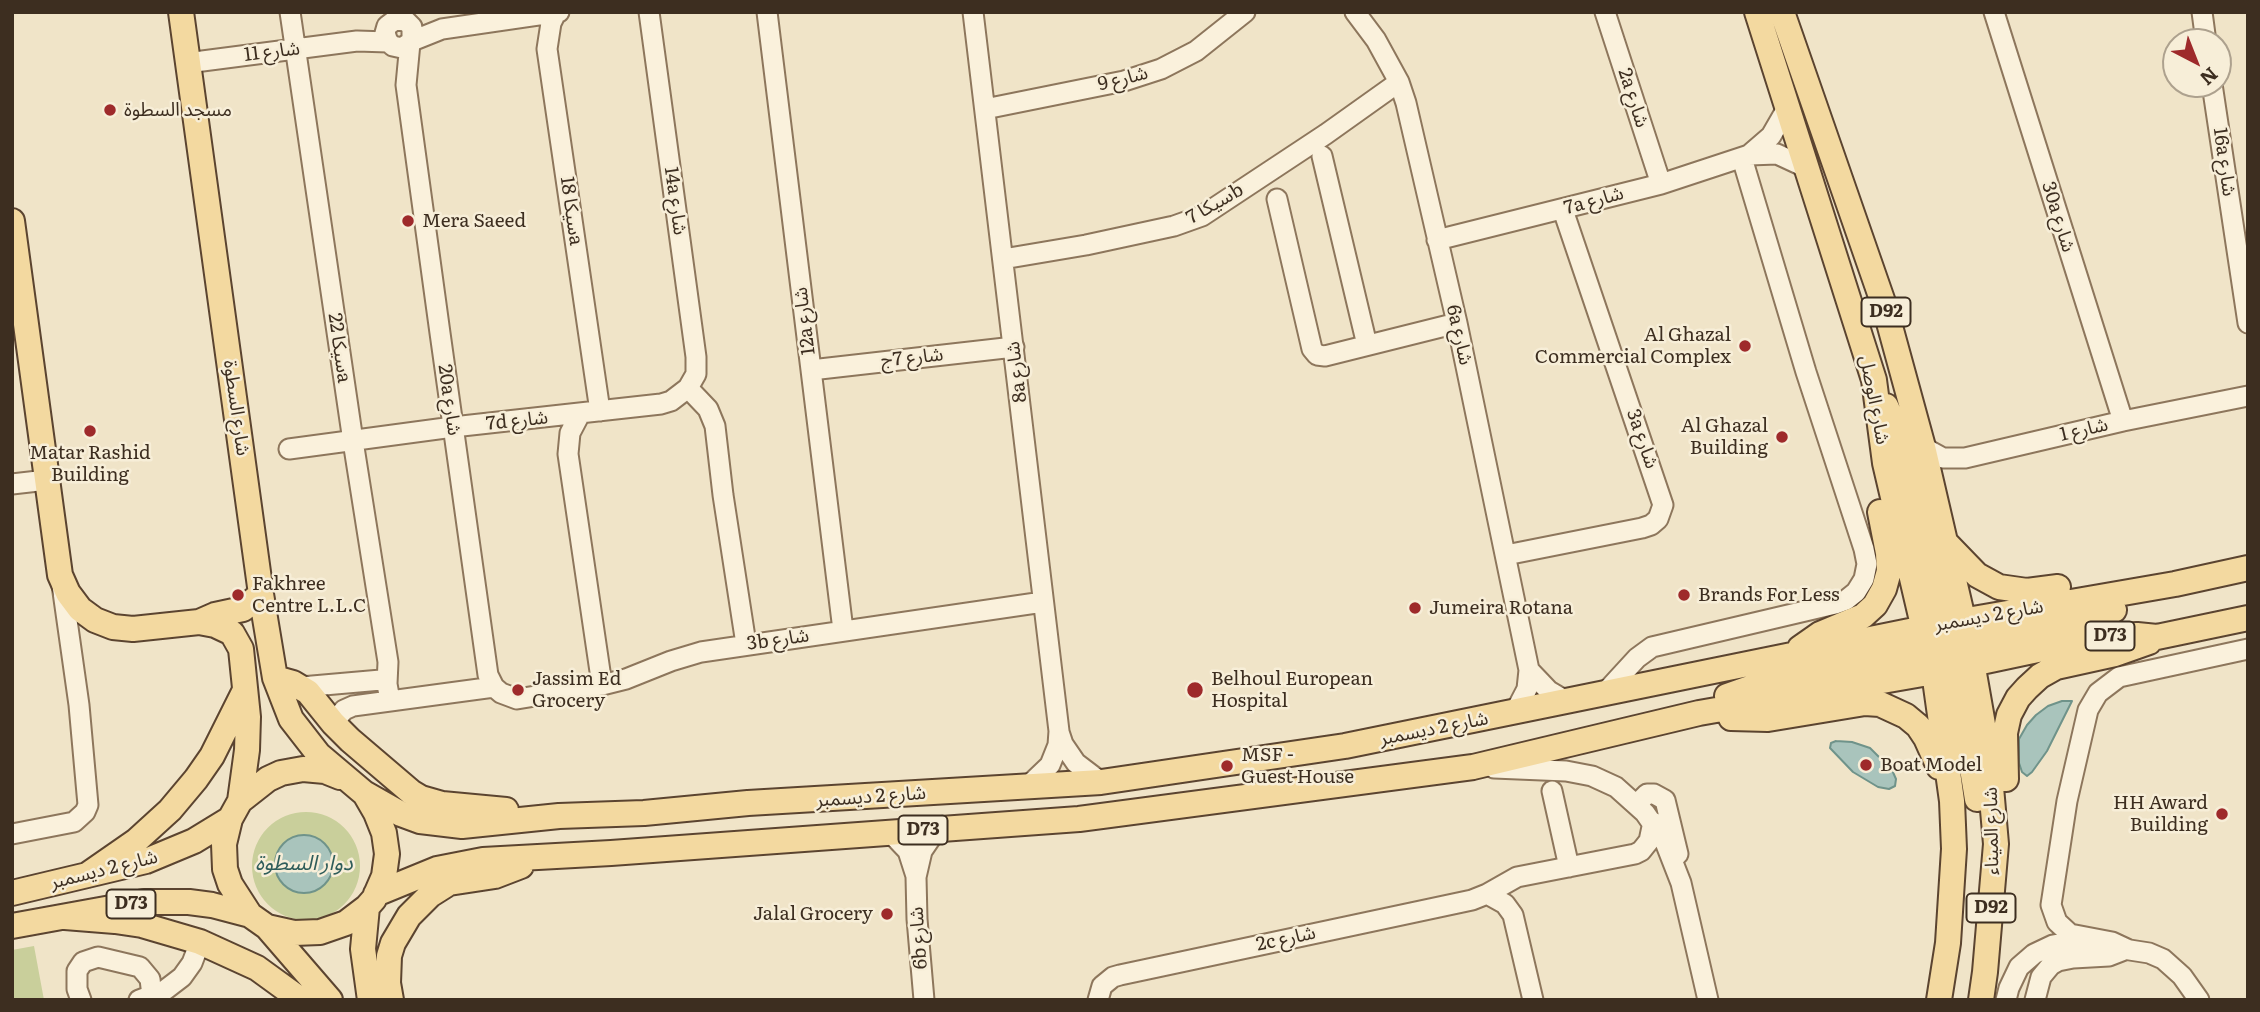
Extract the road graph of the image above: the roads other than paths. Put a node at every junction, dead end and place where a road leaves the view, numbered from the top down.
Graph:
1 (181, 12) edge
2 (290, 12) edge
3 (649, 12) edge
4 (767, 12) edge
5 (973, 12) edge
6 (1245, 12) edge
7 (1355, 12) edge
8 (1605, 12) edge
9 (1757, 12) edge
10 (1782, 12) edge
11 (1994, 12) edge
12 (558, 13) edge
13 (508, 16) edge
14 (398, 29) edge
15 (296, 49) junction
16 (187, 63) junction
17 (1399, 82) junction
18 (2214, 98) edge
19 (985, 109) junction
20 (1786, 110) junction
21 (1322, 156) dead end
22 (1745, 157) junction
23 (1805, 167) junction
24 (1661, 184) junction
25 (1277, 199) dead end
26 (1563, 210) junction
27 (12, 221) edge
28 (1437, 240) junction
29 (1003, 259) junction
30 (1457, 323) junction
31 (2248, 323) edge
32 (1367, 345) junction
33 (1014, 347) junction
34 (811, 370) junction
35 (1874, 380) junction
36 (688, 388) junction
37 (2248, 396) edge
38 (600, 411) junction
39 (580, 414) junction
40 (2123, 421) junction
41 (453, 427) junction
42 (353, 441) junction
43 (1923, 447) junction
44 (289, 449) dead end
45 (47, 480) junction
46 (12, 484) edge
47 (1945, 543) junction
48 (1506, 555) junction
49 (2248, 568) edge
50 (60, 575) junction
51 (2175, 584) junction
52 (261, 594) junction
53 (1043, 602) junction
54 (2248, 618) edge
55 (199, 622) junction
56 (843, 630) junction
57 (2157, 637) junction
58 (1949, 640) junction
59 (746, 644) junction
60 (1898, 645) junction
61 (1996, 647) junction
62 (2248, 649) edge
63 (1794, 656) junction
64 (1529, 670) junction
65 (275, 678) junction
66 (602, 685) junction
67 (301, 687) junction
68 (494, 687) junction
69 (246, 688) junction
70 (388, 692) junction
71 (1603, 695) junction
72 (1949, 697) junction
73 (1566, 701) junction
74 (1515, 712) junction
75 (1699, 713) junction
76 (333, 723) junction
77 (1059, 732) junction
78 (1405, 735) junction
79 (1337, 747) junction
80 (1473, 767) junction
81 (1101, 782) junction
82 (1362, 782) junction
83 (355, 787) junction
84 (1027, 787) junction
85 (1284, 791) junction
86 (1552, 791) dead end
87 (1952, 801) junction
88 (1637, 804) junction
89 (235, 810) junction
90 (559, 816) junction
91 (1653, 822) junction
92 (937, 829) junction
93 (889, 831) junction
94 (12, 834) edge
95 (1996, 844) junction
96 (539, 858) junction
97 (1569, 867) junction
98 (87, 875) junction
99 (916, 877) junction
100 (1681, 883) junction
101 (12, 892) edge
102 (1488, 894) junction
103 (1992, 894) junction
104 (372, 900) junction
105 (65, 917) junction
106 (258, 921) junction
107 (12, 926) edge
108 (190, 939) junction
109 (2127, 949) junction
110 (146, 998) edge
111 (2199, 998) edge
112 (81, 1000) edge
113 (301, 1000) edge
114 (330, 1000) edge
115 (370, 1000) edge
116 (391, 1000) edge
117 (924, 1000) edge
118 (1098, 1000) edge
119 (1533, 1000) edge
120 (1708, 1000) edge
121 (1940, 1000) edge
122 (1981, 1000) edge
123 (2006, 1000) edge
124 (2035, 1000) edge

1 - 16 main road, شارع السطوة
2 - 15 street, سيكا 22a
3 - 36 street, 14a شارع
4 - 34 street, 12a شارع
5 - 19 street, 8a شارع
6 - 19 street, شارع 9
7 - 17 street, 6a شارع
8 - 24 street, 2a شارع
9 - 20 main road, شارع الوصل / D92
10 - 43 main road, شارع الوصل / D92
11 - 40 street, 30a شارع
12 - 13 street, شارع 11
12 - 38 street, سيكا 18a
13 - 14 street, شارع 11
14 - 15 street, شارع 11
14 - 41 street, 20a شارع
15 - 16 street, شارع 11
15 - 42 street, سيكا 22a
16 - 52 main road, شارع السطوة
17 - 28 street, 6a شارع
17 - 29 street, سيكا 7b
18 - 31 street, 16a شارع
19 - 29 street, 8a شارع
20 - 22 street, 7a شارع
20 - 23 main road, شارع الوصل / D92
21 - 32 street
22 - 23 street, 7a شارع
22 - 24 street, 7a شارع
22 - 71 street
23 - 35 main road, شارع الوصل / D92
24 - 26 street, 7a شارع
25 - 32 street
26 - 28 street, 7a شارع
26 - 48 street, 3a شارع
27 - 45 main road
28 - 30 street, 6a شارع
29 - 33 street, 8a شارع
30 - 32 street
30 - 48 street, 6a شارع
33 - 34 street, شارع 7ج
33 - 53 street, 8a شارع
34 - 56 street, 12a شارع
35 - 58 main road, شارع الوصل / D92
35 - 63 main road
36 - 38 street, 7d شارع
36 - 59 street
37 - 40 street, شارع 1
38 - 39 street, 7d شارع
39 - 41 street, 7d شارع
39 - 66 street
40 - 43 street, شارع 1
41 - 42 street, 7d شارع
41 - 68 street, 20a شارع
42 - 44 street, 7d شارع
42 - 70 street, سيكا 22a
43 - 47 main road, شارع الوصل / D92
45 - 46 street
45 - 50 main road
47 - 51 main road
47 - 58 main road, شارع الوصل / D92
48 - 64 street, 6a شارع
49 - 51 main road, شارع 2 ديسمبر / D73
50 - 55 main road
50 - 94 street
51 - 58 main road, شارع 2 ديسمبر / D73
51 - 61 main road
52 - 55 main road
52 - 65 main road, شارع السطوة
53 - 56 street, 3b شارع
53 - 77 street, 8a شارع
54 - 57 main road, شارع 2 ديسمبر / D73
55 - 69 main road
56 - 59 street, 3b شارع
57 - 61 main road, شارع 2 ديسمبر / D73
57 - 103 main road
58 - 60 main road, شارع 2 ديسمبر / D73
58 - 61 main road, شارع 2 ديسمبر / D73
58 - 72 main road, شارع الميناء / D92
58 - 75 main road, شارع 2 ديسمبر / D73
58 - 95 main road, شارع الميناء / D92
59 - 66 street, 3b شارع
60 - 63 main road, شارع 2 ديسمبر / D73
60 - 75 main road
62 - 109 street
63 - 71 main road, شارع 2 ديسمبر / D73
64 - 73 street
64 - 74 street, 6a شارع
65 - 67 main road
65 - 83 main road, شارع السطوة
66 - 68 street, 3b شارع
67 - 70 street
67 - 76 main road
68 - 70 street
69 - 89 main road
69 - 98 main road
70 - 76 street
71 - 73 main road, شارع 2 ديسمبر / D73
72 - 87 main road, شارع الميناء / D92
72 - 95 main road
73 - 74 main road, شارع 2 ديسمبر / D73
74 - 78 main road, شارع 2 ديسمبر / D73
75 - 80 main road, شارع 2 ديسمبر / D73
75 - 87 main road
76 - 90 main road
77 - 81 street, 8a شارع
77 - 84 street, 8a شارع
78 - 79 main road, شارع 2 ديسمبر / D73
78 - 82 main road
79 - 81 main road, شارع 2 ديسمبر / D73
79 - 85 main road
80 - 82 main road, شارع 2 ديسمبر / D73
80 - 88 street
81 - 84 main road, شارع 2 ديسمبر / D73
82 - 85 main road, شارع 2 ديسمبر / D73
83 - 89 main road
83 - 90 main road, شارع 2 ديسمبر / D73
83 - 104 main road
84 - 90 main road, شارع 2 ديسمبر / D73
85 - 92 main road, شارع 2 ديسمبر / D73
86 - 97 street
87 - 121 main road, شارع الميناء / D92
88 - 91 street
88 - 100 street
89 - 98 main road, شارع 2 ديسمبر / D73
89 - 106 main road
91 - 97 street, 2c شارع
91 - 100 street
92 - 93 main road, شارع 2 ديسمبر / D73
92 - 99 street, 6b شارع
93 - 96 main road, شارع 2 ديسمبر / D73
93 - 99 street, 6b شارع
95 - 103 main road, شارع الميناء / D92
96 - 104 main road, شارع 2 ديسمبر / D73
96 - 116 main road
97 - 102 street, 2c شارع
98 - 101 main road, شارع 2 ديسمبر / D73
99 - 117 street, 6b شارع
100 - 120 street
102 - 118 street, 2c شارع
102 - 119 street
103 - 122 main road, شارع الميناء / D92
104 - 106 main road
104 - 115 main road
105 - 106 main road, شارع 2 ديسمبر / D73
105 - 107 main road, شارع 2 ديسمبر / D73
105 - 108 main road
106 - 114 main road
108 - 110 street
108 - 113 main road
109 - 111 street
109 - 123 street
109 - 124 street
110 - 112 street

